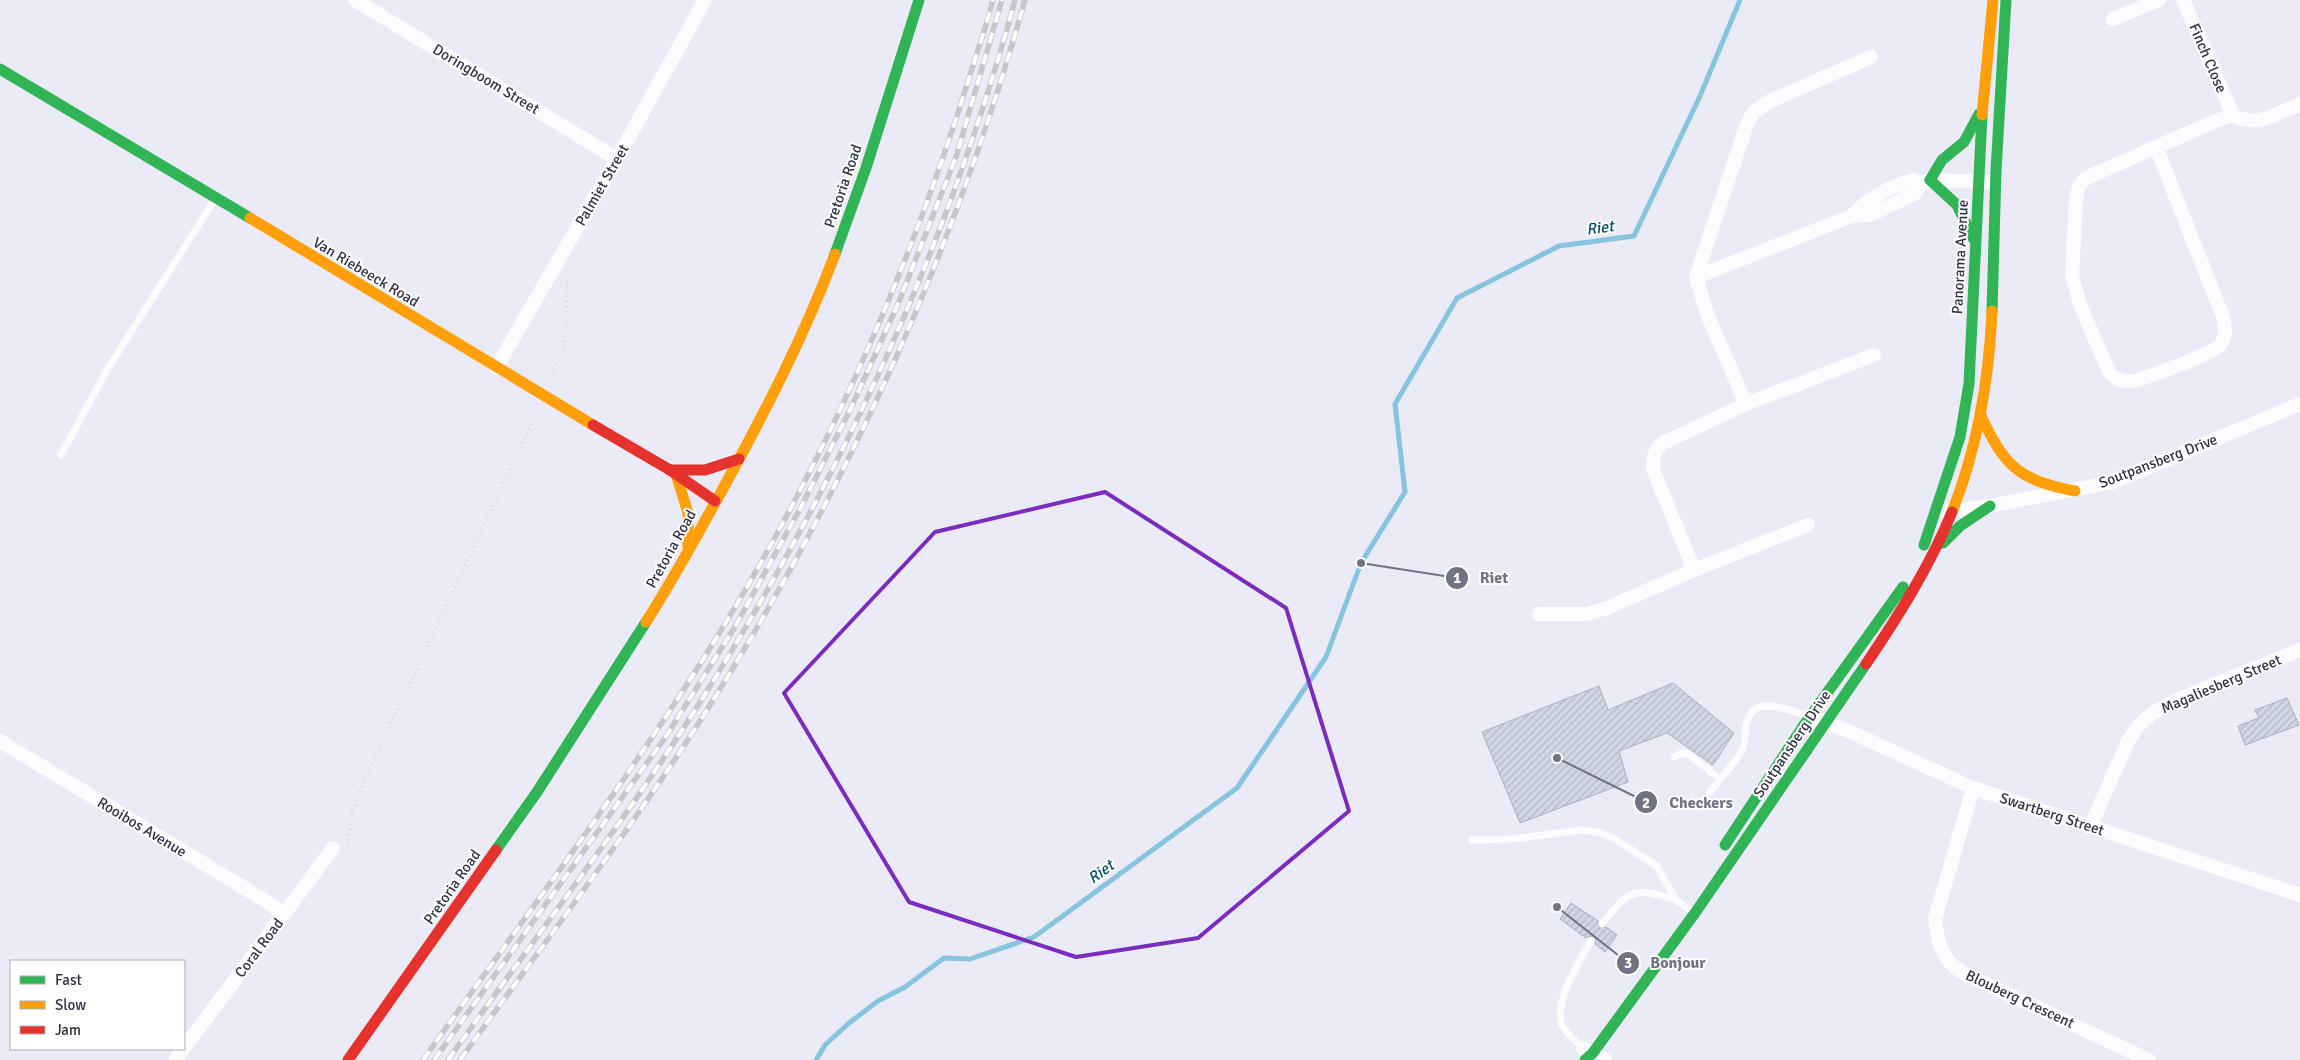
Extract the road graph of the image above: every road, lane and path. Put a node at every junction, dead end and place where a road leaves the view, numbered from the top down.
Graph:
1 (356, 0) edge
2 (705, 0) edge
3 (918, 0) edge
4 (1993, 0) edge
5 (2006, 0) edge
6 (2159, 0) edge
7 (2183, 0) edge
8 (2113, 19) dead end
9 (1871, 57) dead end
10 (0, 69) edge
11 (2300, 104) edge
12 (1982, 106) junction
13 (2233, 115) junction
14 (2156, 147) junction
15 (617, 159) junction
16 (1925, 182) junction
17 (1980, 182) junction
18 (1996, 182) junction
19 (216, 198) junction
20 (1975, 244) junction
21 (570, 271) dead end
22 (1696, 277) junction
23 (1874, 355) dead end
24 (496, 368) junction
25 (544, 396) junction
26 (1746, 404) junction
27 (2300, 404) edge
28 (1981, 416) junction
29 (61, 455) dead end
30 (739, 459) junction
31 (673, 472) junction
32 (2075, 491) junction
33 (715, 501) junction
34 (1990, 506) junction
35 (1952, 510) junction
36 (1935, 512) junction
37 (1808, 525) dead end
38 (1935, 550) junction
39 (688, 551) junction
40 (1694, 570) junction
41 (1540, 614) dead end
42 (2300, 650) edge
43 (1810, 717) junction
44 (1826, 722) junction
45 (2, 745) edge
46 (1674, 756) dead end
47 (1720, 779) junction
48 (1973, 788) junction
49 (1710, 792) dead end
50 (2090, 826) junction
51 (1472, 840) dead end
52 (340, 849) joint
53 (1716, 858) dead end
54 (2300, 896) edge
55 (1684, 901) junction
56 (1696, 913) junction
57 (284, 914) junction
58 (1602, 924) dead end
59 (1591, 941) dead end
60 (185, 1047) edge
61 (1585, 1055) edge
62 (348, 1060) edge
63 (1605, 1060) edge
64 (2149, 1060) edge

1 - 15 street, Doringboom Street
2 - 15 street, Palmiet Street
3 - 30 street, Pretoria Road
4 - 12 street, Panorama Avenue
5 - 18 street
6 - 8 street
7 - 13 street, Finch Close
9 - 22 street
10 - 19 street, Van Riebeeck Road
11 - 13 street
12 - 16 street
12 - 17 street, Panorama Avenue
13 - 14 street
14 - 14 street
15 - 24 street, Palmiet Street
16 - 17 street
16 - 20 street
16 - 22 street
17 - 18 street
17 - 20 street, Panorama Avenue
18 - 28 street
19 - 24 street, Van Riebeeck Road
19 - 29 lane
20 - 36 street, Panorama Avenue
21 - 25 path
22 - 26 street
23 - 26 street
24 - 25 street, Van Riebeeck Road
25 - 31 street, Van Riebeeck Road
25 - 52 path
26 - 40 street
27 - 32 street, Soutpansberg Drive
28 - 32 street
28 - 35 street
30 - 31 street
30 - 33 street, Pretoria Road
31 - 33 street, Van Riebeeck Road
31 - 39 street
32 - 34 street, Soutpansberg Drive
33 - 39 street, Pretoria Road
34 - 35 street, Soutpansberg Drive
34 - 38 street
35 - 36 street, Soutpansberg Drive
35 - 38 street, Soutpansberg Drive
36 - 43 street, Soutpansberg Drive
37 - 40 street
38 - 44 street, Soutpansberg Drive
39 - 62 street, Pretoria Road
40 - 41 street
42 - 50 street, Magaliesberg Street
43 - 44 street, Swartberg Street
43 - 47 lane
43 - 53 street, Soutpansberg Drive
44 - 48 street, Swartberg Street
44 - 56 street, Soutpansberg Drive
45 - 57 street, Rooibos Avenue
46 - 47 lane
47 - 49 lane
48 - 50 street, Swartberg Street
48 - 64 street, Blouberg Crescent
50 - 54 street, Swartberg Street
51 - 55 lane
52 - 57 street, Coral Road
55 - 56 lane
55 - 58 lane
55 - 61 street
56 - 61 street, Soutpansberg Drive
57 - 60 street, Coral Road
59 - 61 lane
61 - 63 street

